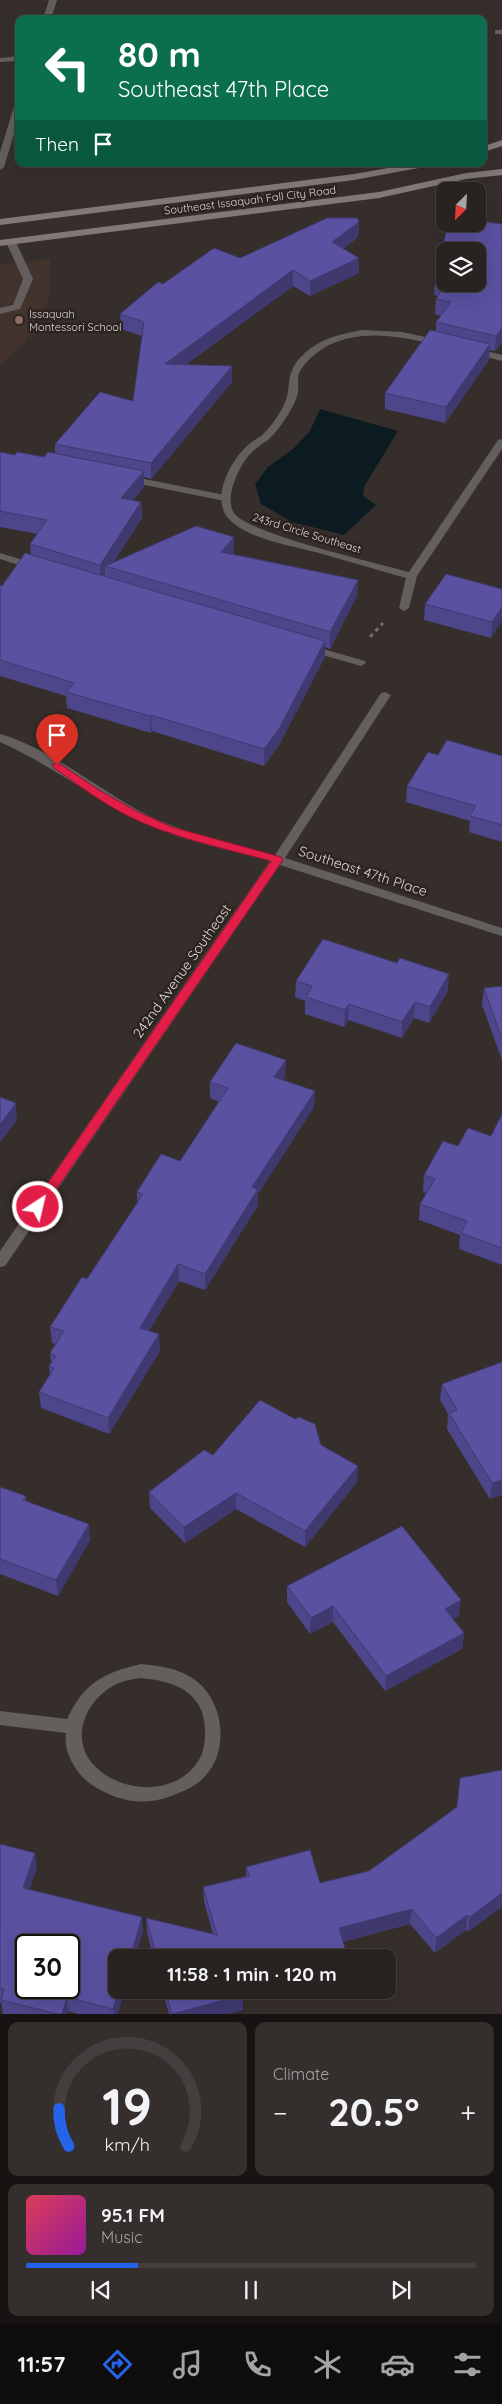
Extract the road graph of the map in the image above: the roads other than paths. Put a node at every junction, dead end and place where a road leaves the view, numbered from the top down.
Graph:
1 (53, 0) edge
2 (48, 15) edge
3 (15, 58) edge
4 (0, 60) edge
5 (15, 116) edge
6 (502, 143) edge
7 (487, 148) edge
8 (0, 167) edge
9 (406, 167) edge
10 (502, 172) edge
11 (0, 222) edge
12 (11, 242) junction
13 (0, 243) edge
14 (0, 311) edge
15 (502, 358) edge
16 (502, 442) edge
17 (118, 477) edge
18 (225, 498) junction
19 (0, 556) edge
20 (47, 570) edge
21 (412, 576) junction
22 (404, 608) dead end
23 (294, 644) edge
24 (361, 663) dead end
25 (385, 695) dead end
26 (0, 738) edge
27 (278, 860) junction
28 (502, 932) edge
29 (0, 1262) edge
30 (0, 1718) edge
31 (73, 1726) junction

1 - 2 street
3 - 4 street
5 - 8 street
6 - 7 street
9 - 11 street, Southeast Issaquah Fall City Road
10 - 12 street, Southeast Issaquah Fall City Road
12 - 13 street, Southeast Issaquah Fall City Road
12 - 14 street
15 - 18 street
16 - 21 street
17 - 18 street
18 - 21 street, 243rd Circle Southeast
19 - 20 street
21 - 22 street
23 - 24 street
25 - 27 street, 242nd Avenue Southeast
26 - 27 street, Southeast 47th Place
27 - 28 street, Southeast 47th Place
27 - 29 street, 242nd Avenue Southeast
30 - 31 street
31 - 31 street

